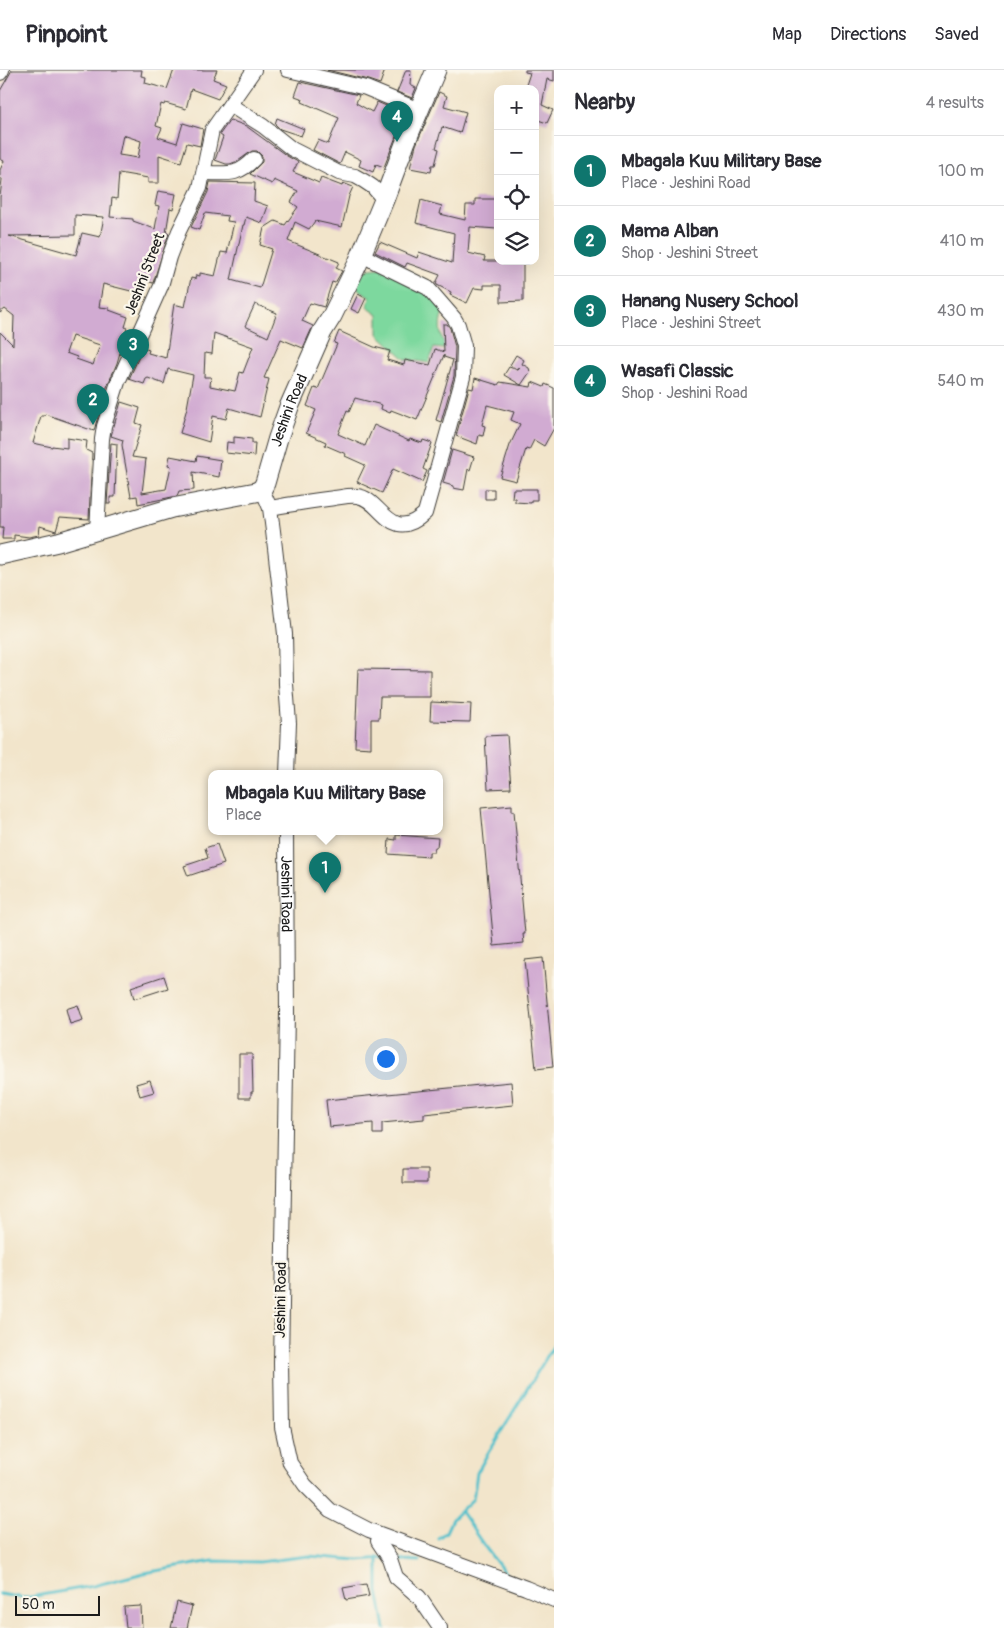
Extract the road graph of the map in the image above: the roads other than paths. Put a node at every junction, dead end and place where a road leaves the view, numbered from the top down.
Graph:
1 (254, 70) edge
2 (288, 70) edge
3 (436, 70) edge
4 (230, 106) junction
5 (419, 110) junction
6 (254, 159) dead end
7 (204, 173) junction
8 (384, 200) junction
9 (361, 254) junction
10 (262, 488) junction
11 (270, 508) junction
12 (97, 531) junction
13 (0, 554) edge
14 (287, 770) edge
15 (286, 835) edge
16 (378, 1540) dead end
17 (554, 1600) edge
18 (440, 1628) edge

1 - 4 street, Jeshini Street
2 - 5 street
3 - 5 street, Jeshini Road
4 - 7 street, Jeshini Street
4 - 8 street
5 - 8 street, Jeshini Road
6 - 7 street
7 - 12 street, Jeshini Street
8 - 9 street, Jeshini Road
9 - 10 street, Jeshini Road
9 - 11 street
10 - 11 street
10 - 12 street
11 - 14 street
12 - 13 street
15 - 17 street, Jeshini Road
16 - 18 street

